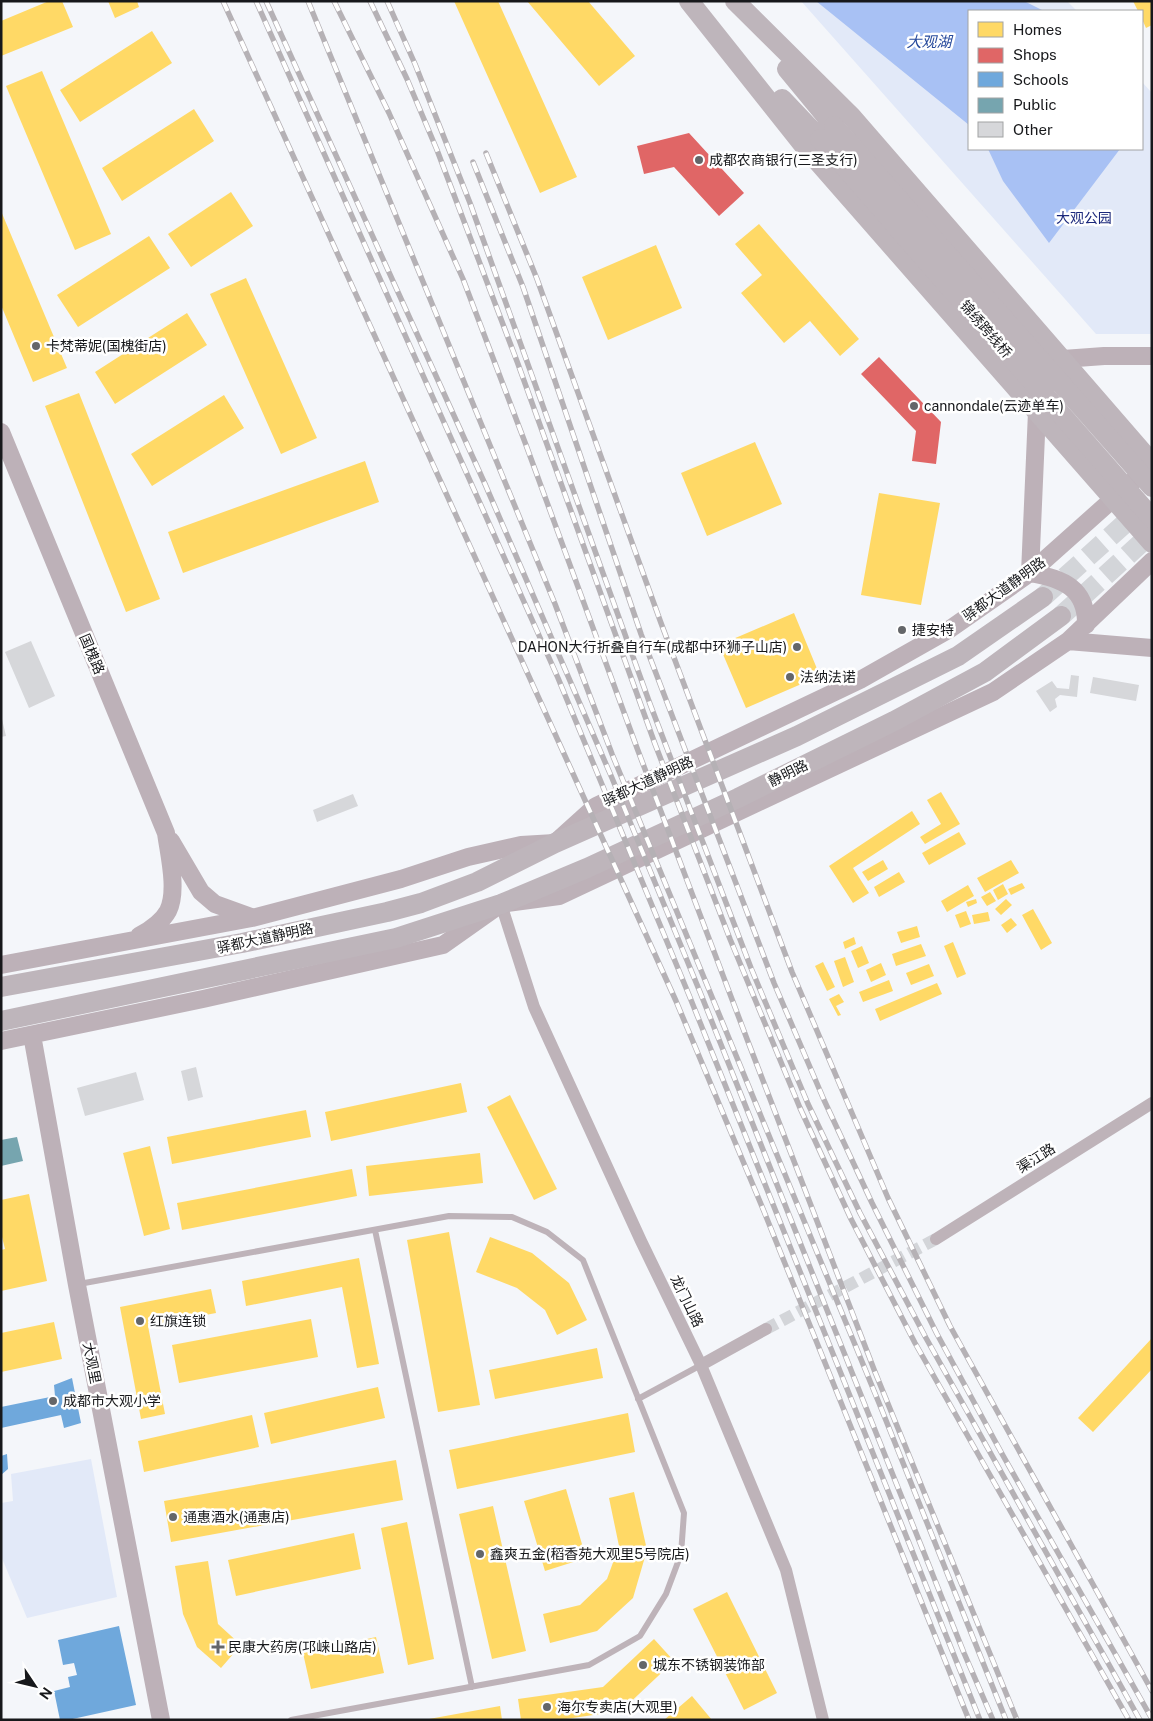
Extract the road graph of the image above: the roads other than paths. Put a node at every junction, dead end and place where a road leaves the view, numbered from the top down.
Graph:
1 (689, 1) edge
2 (731, 1) edge
3 (736, 1) edge
4 (827, 132) junction
5 (1152, 356) edge
6 (1063, 359) junction
7 (1037, 412) junction
8 (1, 432) edge
9 (1152, 464) edge
10 (1152, 487) edge
11 (1114, 499) junction
12 (1152, 518) edge
13 (1152, 543) edge
14 (1152, 561) edge
15 (1030, 573) junction
16 (1042, 597) tunnel mouth
17 (1060, 616) tunnel mouth
18 (1086, 625) junction
19 (1068, 641) junction
20 (1152, 648) edge
21 (166, 834) junction
22 (556, 843) junction
23 (501, 904) junction
24 (252, 918) junction
25 (130, 942) junction
26 (1, 965) edge
27 (1, 987) edge
28 (1, 1021) edge
29 (32, 1035) junction
30 (1, 1041) edge
31 (1152, 1103) edge
32 (375, 1230) junction
33 (936, 1239) tunnel mouth
34 (77, 1285) junction
35 (766, 1329) tunnel mouth
36 (701, 1365) junction
37 (638, 1399) junction
38 (472, 1687) junction
39 (161, 1720) edge
40 (291, 1720) edge
41 (823, 1720) edge

1 - 4 main road
1 - 7 main road
2 - 4 main road
3 - 6 main road
4 - 10 main road, 锦绣跨线桥, bridge
4 - 12 main road, 锦绣跨线桥, bridge
5 - 6 street
6 - 9 main road
7 - 11 main road
7 - 15 street
8 - 21 street, 国槐路
9 - 11 street, 驿都大道静明路
11 - 13 main road
11 - 15 street, 驿都大道静明路
14 - 18 street, 驿都大道静明路
15 - 18 street
15 - 22 street, 驿都大道静明路
16 - 22 main road
17 - 23 main road, 静明路
18 - 19 street, 驿都大道静明路
19 - 20 street
19 - 23 street, 驿都大道静明路
21 - 24 street
21 - 25 street, 国槐路
22 - 24 street
22 - 27 main road, 驿都大道静明路
23 - 28 main road, 驿都大道静明路
23 - 29 street
23 - 36 street, 龙门山路
24 - 25 street
25 - 26 street
29 - 30 street
29 - 34 street, 大观里
31 - 33 street, 渠江路
32 - 34 lane
32 - 37 lane
32 - 38 lane
34 - 39 street, 大观里
35 - 36 street
36 - 37 lane
36 - 41 street, 龙门山路
37 - 38 lane
38 - 40 lane

